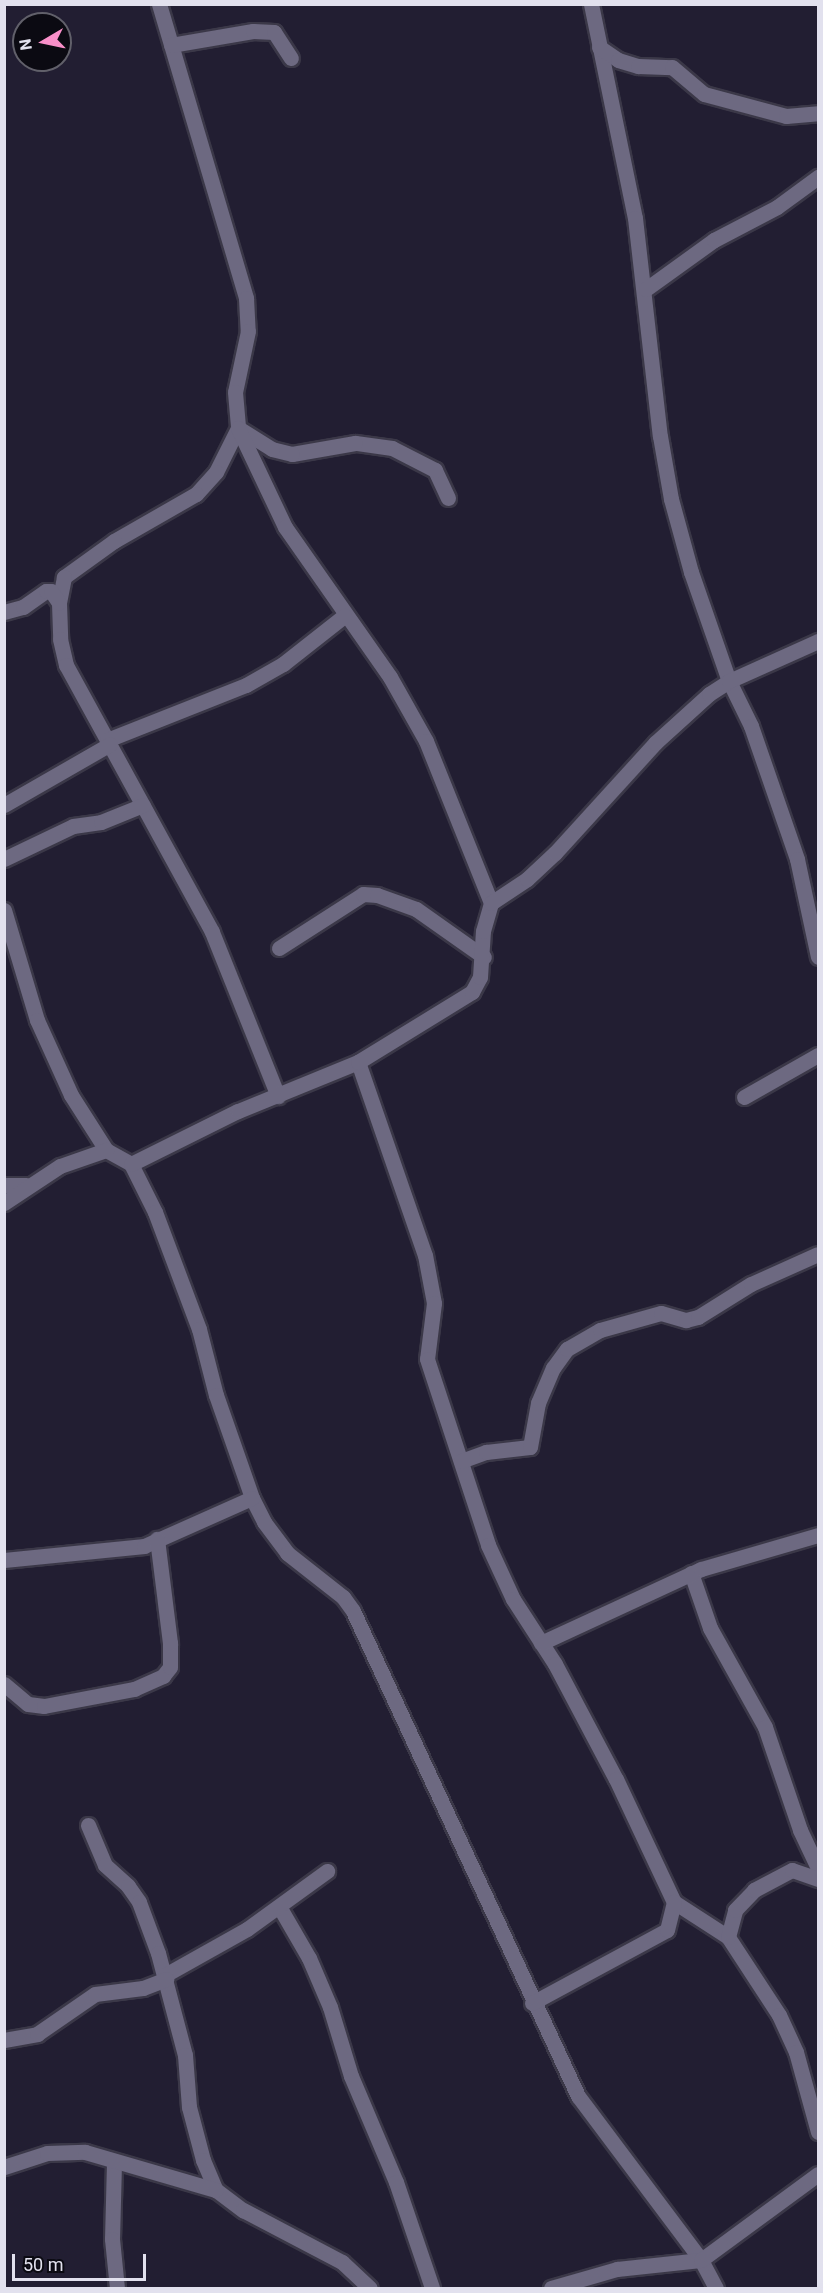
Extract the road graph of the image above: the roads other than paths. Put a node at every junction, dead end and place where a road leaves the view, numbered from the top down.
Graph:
1 (159, 4) edge
2 (165, 4) edge
3 (591, 4) edge
4 (163, 22) junction
5 (171, 45) junction
6 (600, 47) junction
7 (291, 58) dead end
8 (819, 113) edge
9 (819, 177) edge
10 (646, 289) junction
11 (238, 428) junction
12 (447, 498) dead end
13 (58, 603) junction
14 (4, 612) edge
15 (344, 616) junction
16 (819, 641) edge
17 (729, 681) junction
18 (108, 742) junction
19 (4, 805) edge
20 (143, 805) junction
21 (4, 859) edge
22 (491, 903) junction
23 (4, 910) edge
24 (279, 948) dead end
25 (484, 957) junction
26 (819, 957) edge
27 (819, 1055) edge
28 (358, 1062) junction
29 (278, 1096) junction
30 (744, 1097) dead end
31 (106, 1150) junction
32 (131, 1164) junction
33 (4, 1185) edge
34 (26, 1185) junction
35 (4, 1203) edge
36 (819, 1254) edge
37 (461, 1461) junction
38 (252, 1498) junction
39 (819, 1536) edge
40 (157, 1539) junction
41 (4, 1560) edge
42 (691, 1574) junction
43 (541, 1643) junction
44 (4, 1684) edge
45 (88, 1825) dead end
46 (815, 1850) edge
47 (819, 1868) edge
48 (327, 1871) dead end
49 (782, 1874) junction
50 (819, 1879) edge
51 (674, 1902) junction
52 (280, 1908) junction
53 (728, 1937) junction
54 (166, 1977) junction
55 (532, 2002) junction
56 (4, 2040) edge
57 (819, 2132) edge
58 (114, 2163) junction
59 (4, 2167) edge
60 (819, 2174) edge
61 (216, 2190) junction
62 (701, 2260) junction
63 (117, 2289) edge
64 (370, 2289) edge
65 (432, 2289) edge
66 (551, 2289) edge
67 (716, 2289) edge

1 - 4 street
2 - 4 street
3 - 6 street
4 - 5 street
5 - 7 street
5 - 11 street
6 - 8 street
6 - 10 street
9 - 10 street
10 - 17 street
11 - 12 street
11 - 13 street
11 - 15 street
13 - 14 street
13 - 18 street
15 - 18 street
15 - 22 street
16 - 17 street
17 - 22 street
17 - 26 street
18 - 19 street
18 - 20 street
20 - 21 street
20 - 29 street
22 - 25 street
23 - 31 street
24 - 25 street
25 - 28 street
27 - 30 street
28 - 29 street
28 - 37 street
29 - 32 street
31 - 32 street
31 - 34 street
32 - 38 street
33 - 34 street
34 - 35 street
36 - 37 street
37 - 43 street
38 - 40 street
38 - 55 street
39 - 42 street
40 - 41 street
40 - 44 street
42 - 43 street
42 - 46 street
43 - 51 street
45 - 54 street
46 - 47 street
46 - 49 street
48 - 52 street
49 - 50 street
49 - 53 street
51 - 53 street
51 - 55 street
52 - 54 street
52 - 65 street
53 - 57 street
54 - 56 street
54 - 61 street
55 - 62 street
58 - 59 street
58 - 61 street
58 - 63 street
60 - 62 street
61 - 64 street
62 - 66 street
62 - 67 street

